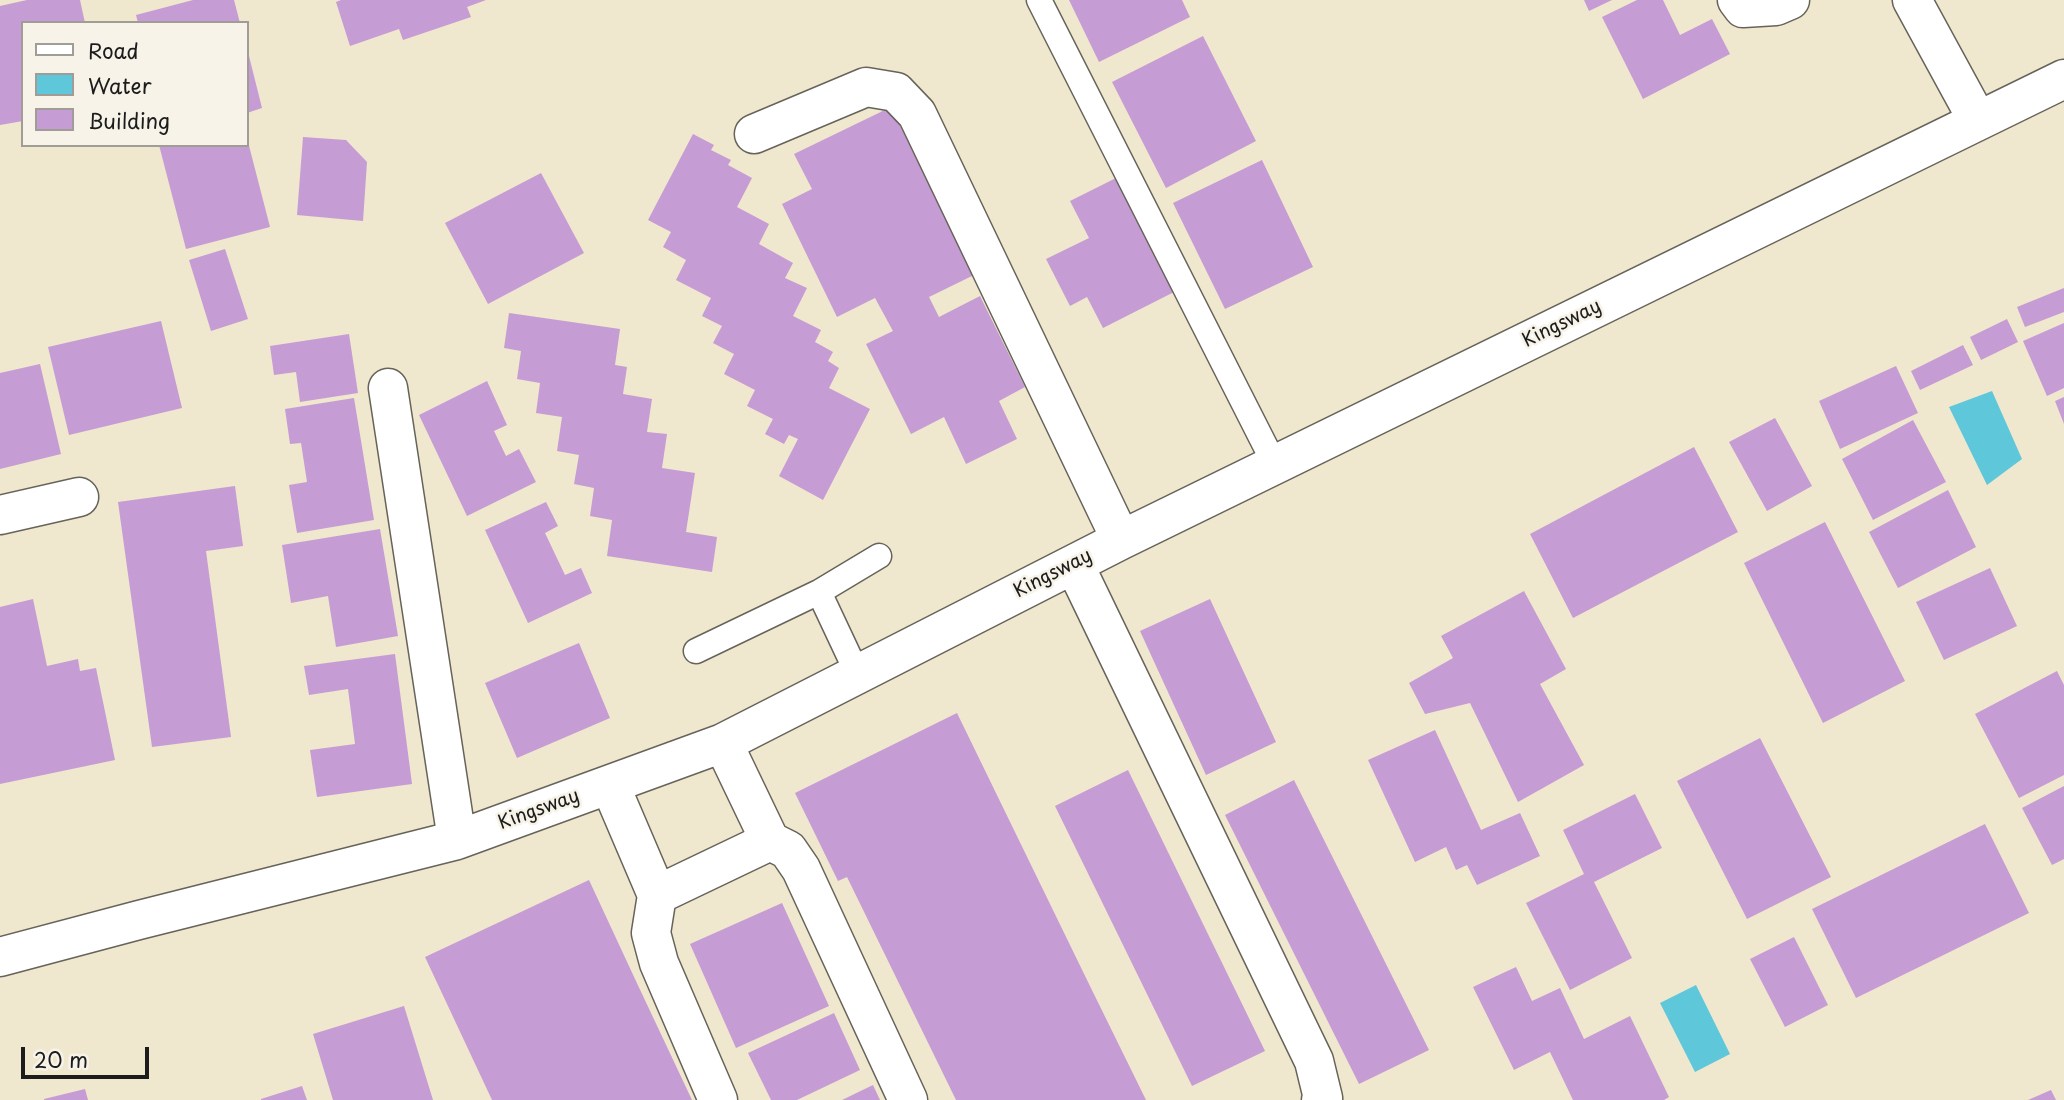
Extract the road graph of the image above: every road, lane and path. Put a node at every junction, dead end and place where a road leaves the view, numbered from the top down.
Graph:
1 (1039, 0) edge
2 (1737, 0) edge
3 (1790, 0) edge
4 (1912, 0) edge
5 (2064, 79) edge
6 (1978, 121) junction
7 (754, 134) dead end
8 (388, 388) dead end
9 (1275, 464) junction
10 (79, 497) dead end
11 (0, 515) edge
12 (1121, 540) junction
13 (879, 556) dead end
14 (1074, 564) junction
15 (819, 592) junction
16 (696, 651) dead end
17 (858, 675) junction
18 (723, 743) junction
19 (610, 785) junction
20 (457, 840) junction
21 (770, 841) junction
22 (657, 895) junction
23 (0, 957) edge
24 (718, 1100) edge
25 (908, 1100) edge
26 (1321, 1100) edge

1 - 9 lane
2 - 3 street
4 - 6 street
5 - 6 street, Kingsway
6 - 9 street, Kingsway
7 - 12 street
8 - 20 street
9 - 12 street, Kingsway
10 - 11 street
12 - 14 street, Kingsway
13 - 15 lane
14 - 17 street, Kingsway
14 - 26 street
15 - 16 lane
15 - 17 lane
17 - 18 street, Kingsway
18 - 19 street, Kingsway
18 - 21 street
19 - 20 street, Kingsway
19 - 22 street
20 - 23 street, Kingsway
21 - 22 street
21 - 25 street
22 - 24 street

